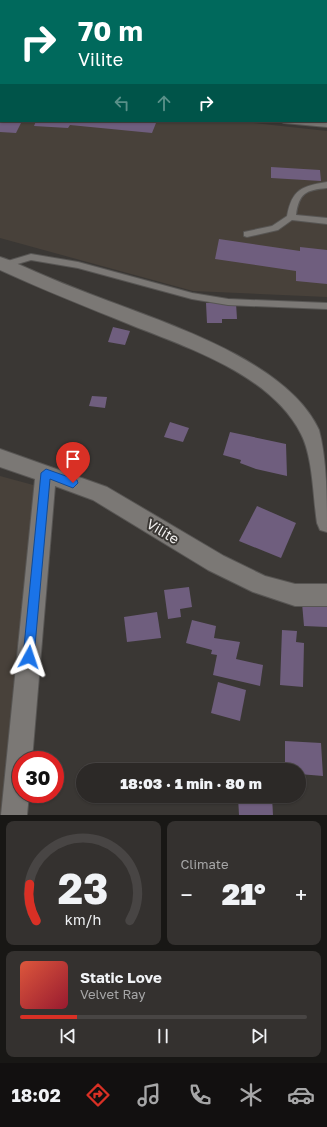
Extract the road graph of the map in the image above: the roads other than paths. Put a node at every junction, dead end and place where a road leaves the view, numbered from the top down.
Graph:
1 (298, 122) edge
2 (327, 125) edge
3 (327, 185) edge
4 (291, 217) junction
5 (327, 221) edge
6 (247, 234) dead end
7 (2, 264) edge
8 (327, 306) edge
9 (0, 458) edge
10 (46, 473) junction
11 (327, 523) edge
12 (327, 595) edge
13 (14, 815) edge

1 - 2 lane
3 - 4 lane
4 - 5 lane
4 - 6 lane
7 - 8 lane
7 - 11 street
9 - 10 street, Vilite
10 - 12 street, Vilite
10 - 13 street

